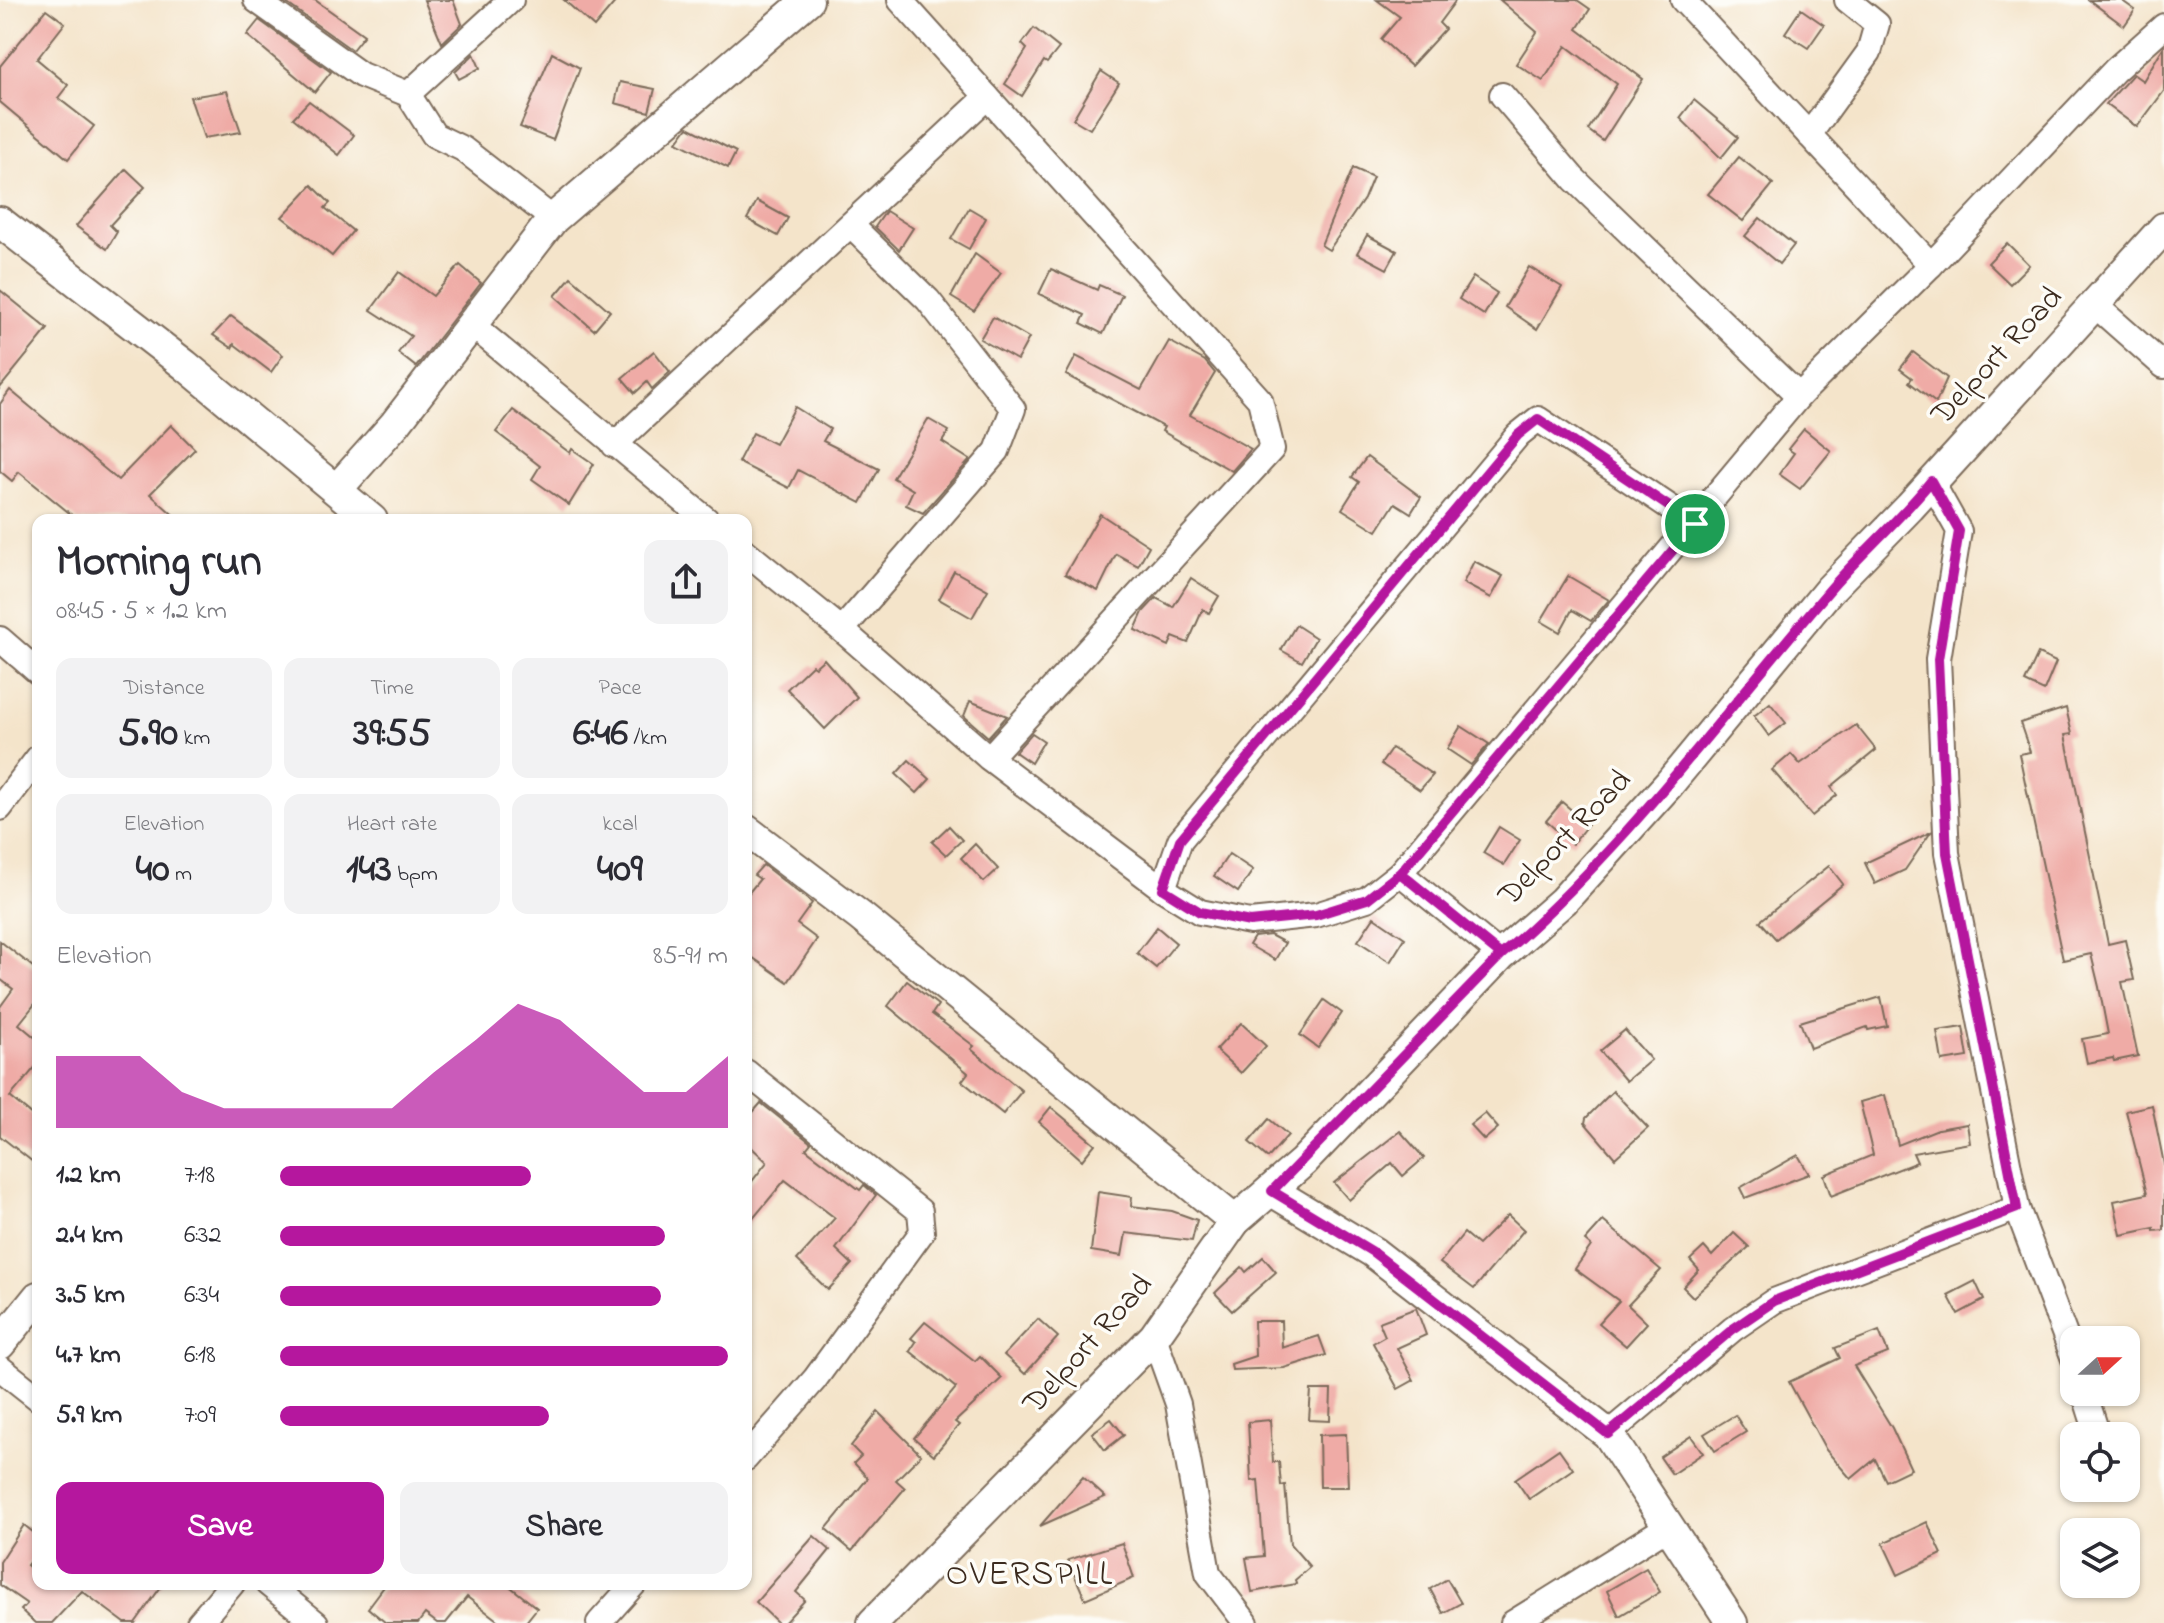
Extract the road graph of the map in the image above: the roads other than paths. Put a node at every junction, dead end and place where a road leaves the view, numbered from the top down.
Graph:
1 (256, 0) edge
2 (511, 0) edge
3 (808, 0) edge
4 (900, 0) edge
5 (1683, 0) edge
6 (1847, 0) edge
7 (2164, 26) edge
8 (408, 94) junction
9 (1502, 95) dead end
10 (987, 97) junction
11 (1809, 135) junction
12 (553, 219) junction
13 (0, 222) edge
14 (852, 226) junction
15 (2164, 228) edge
16 (1931, 265) junction
17 (2096, 306) junction
18 (472, 325) junction
19 (2164, 366) edge
20 (1799, 396) junction
21 (614, 445) junction
22 (1931, 481) junction
23 (337, 489) junction
24 (365, 514) edge
25 (700, 514) edge
26 (1695, 524) junction
27 (752, 557) edge
28 (842, 630) junction
29 (0, 639) edge
30 (32, 667) edge
31 (989, 758) junction
32 (32, 766) edge
33 (0, 808) edge
34 (752, 835) edge
35 (1400, 873) junction
36 (1163, 889) junction
37 (1501, 955) junction
38 (752, 1077) edge
39 (1272, 1191) junction
40 (2017, 1208) junction
41 (1235, 1221) junction
42 (32, 1304) edge
43 (2062, 1326) edge
44 (1154, 1337) junction
45 (0, 1344) edge
46 (0, 1368) edge
47 (32, 1393) edge
48 (1608, 1434) junction
49 (752, 1451) edge
50 (1667, 1527) junction
51 (227, 1590) edge
52 (275, 1590) edge
53 (629, 1590) edge
54 (199, 1623) edge
55 (316, 1623) edge
56 (599, 1623) edge
57 (873, 1623) edge
58 (1246, 1623) edge
59 (1513, 1623) edge
60 (1732, 1623) edge

1 - 8 street
2 - 8 street
3 - 12 street
4 - 10 street
5 - 11 street
6 - 11 street
7 - 16 street
8 - 12 street
9 - 20 street
10 - 14 street
10 - 31 street
11 - 16 street
12 - 18 street
13 - 23 street
14 - 21 street
14 - 28 street
15 - 17 street, Delport Road
16 - 20 street
17 - 19 street
17 - 22 street, Delport Road
18 - 21 street
18 - 23 street
20 - 26 street
21 - 25 street
22 - 37 street, Delport Road
22 - 40 street
23 - 24 street
26 - 35 street
26 - 36 street
27 - 28 street
28 - 31 street
29 - 30 street
31 - 36 street
32 - 33 street
34 - 41 street
35 - 36 street
35 - 37 street
37 - 39 street, Delport Road
38 - 49 street
39 - 41 street, Delport Road
39 - 48 street
40 - 43 street
40 - 48 street
41 - 44 street, Delport Road
42 - 45 street
44 - 57 street, Delport Road
44 - 58 street
46 - 47 street
48 - 50 street
50 - 59 street
50 - 60 street
51 - 54 street
52 - 55 street
53 - 56 street

